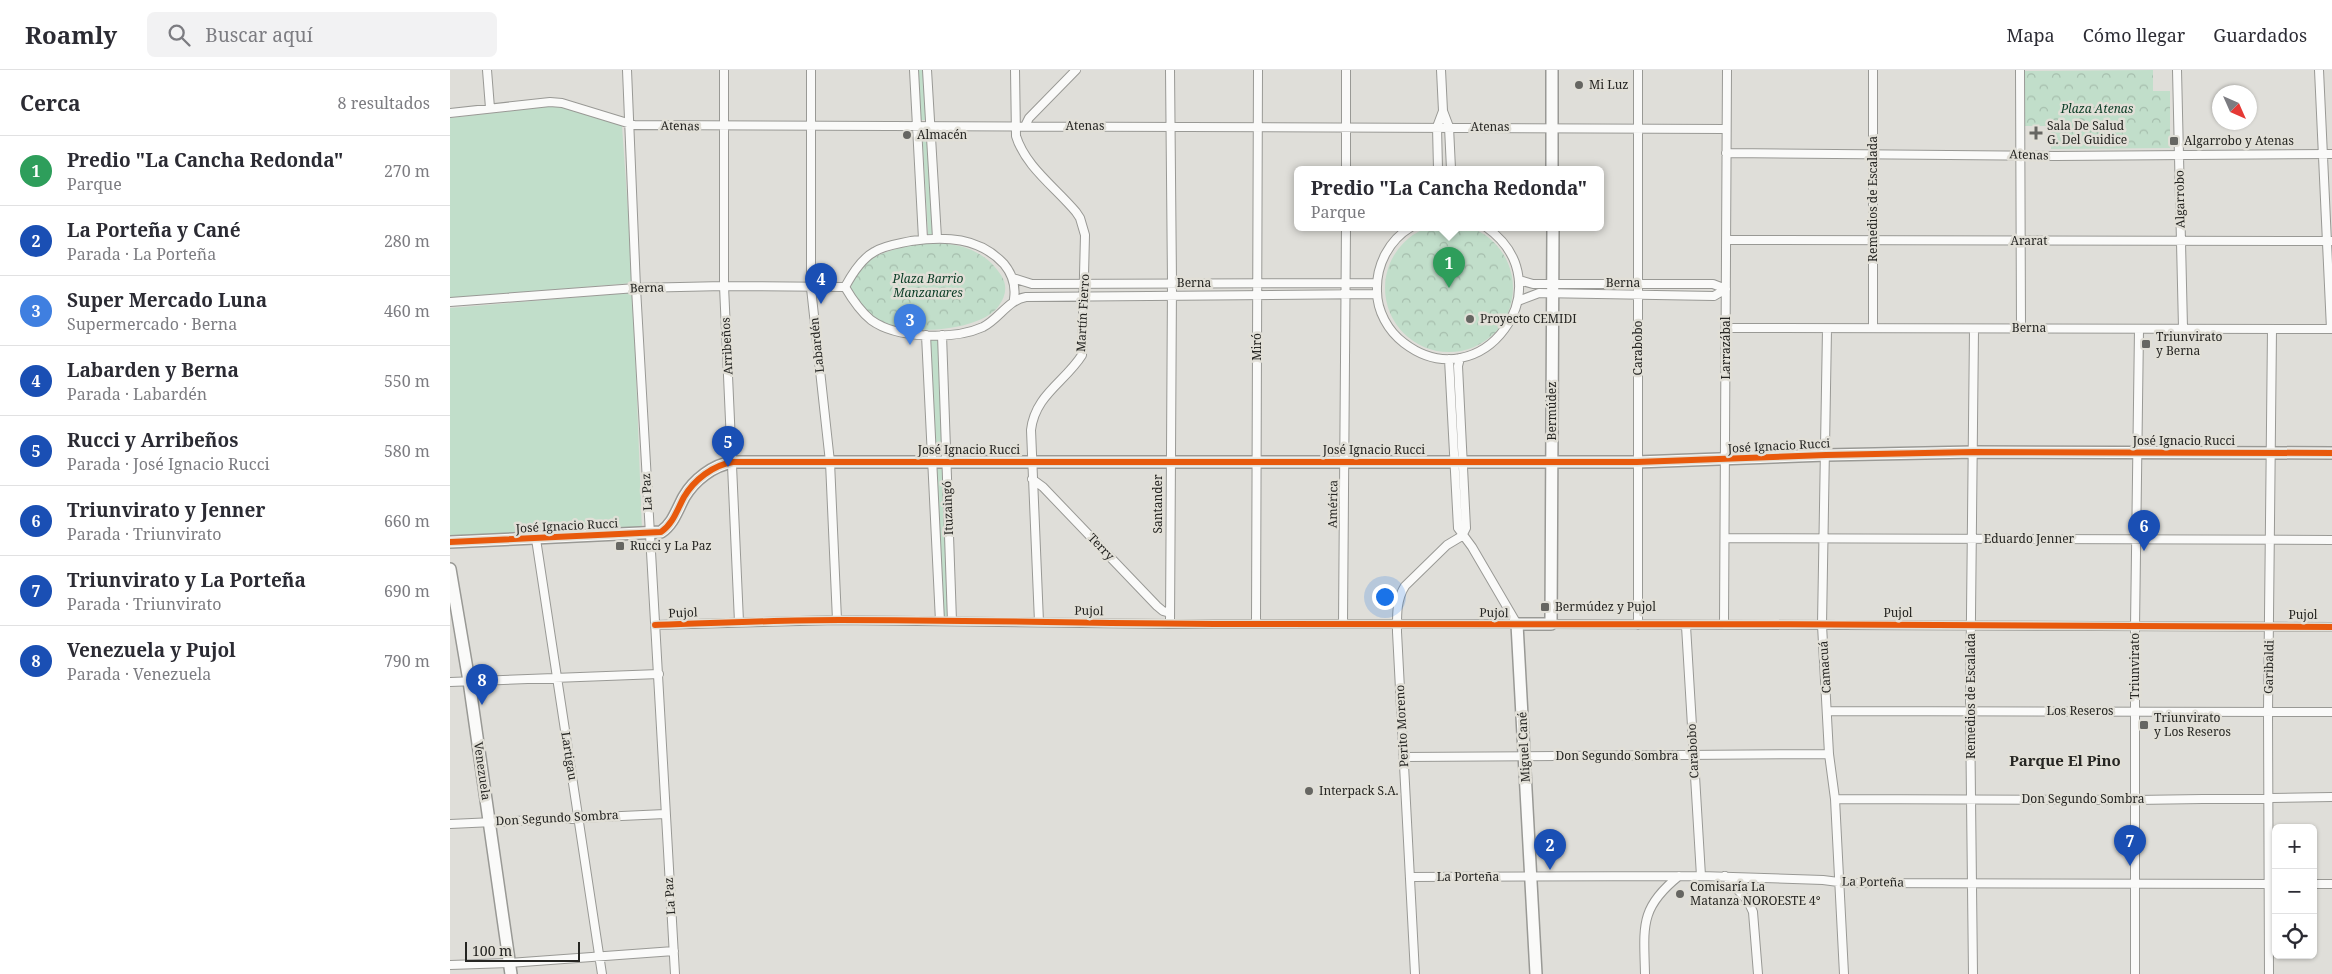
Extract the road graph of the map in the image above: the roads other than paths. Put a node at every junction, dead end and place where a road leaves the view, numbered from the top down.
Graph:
1 (487, 70) edge
2 (627, 70) edge
3 (724, 70) edge
4 (811, 70) edge
5 (914, 70) edge
6 (927, 70) edge
7 (1015, 70) edge
8 (1076, 70) edge
9 (1170, 70) edge
10 (1258, 70) edge
11 (1346, 70) edge
12 (1441, 70) edge
13 (1552, 70) edge
14 (1638, 70) edge
15 (1727, 70) edge
16 (1873, 70) edge
17 (2020, 70) edge
18 (2177, 70) edge
19 (2319, 70) edge
20 (490, 108) junction
21 (1443, 111) junction
22 (450, 113) edge
23 (630, 125) junction
24 (917, 126) junction
25 (930, 126) junction
26 (1015, 126) junction
27 (1025, 126) junction
28 (724, 127) junction
29 (812, 127) junction
30 (1169, 127) junction
31 (1346, 127) junction
32 (1436, 127) junction
33 (1450, 127) junction
34 (1552, 127) junction
35 (1258, 128) junction
36 (1638, 128) junction
37 (1725, 129) junction
38 (1726, 153) junction
39 (1873, 154) junction
40 (2328, 154) edge
41 (2019, 155) junction
42 (2179, 155) junction
43 (1346, 166) edge
44 (1438, 166) edge
45 (1451, 166) edge
46 (1552, 166) edge
47 (1346, 231) edge
48 (1406, 231) edge
49 (1491, 231) edge
50 (1553, 231) edge
51 (937, 238) junction
52 (923, 239) junction
53 (1726, 240) junction
54 (2180, 240) junction
55 (1873, 241) junction
56 (2330, 241) edge
57 (2020, 242) junction
58 (1013, 278) junction
59 (1519, 280) junction
60 (1172, 282) junction
61 (1084, 283) junction
62 (1257, 283) junction
63 (1345, 283) junction
64 (1377, 283) junction
65 (1639, 283) junction
66 (724, 286) junction
67 (845, 287) junction
68 (636, 288) junction
69 (811, 288) junction
70 (1553, 289) junction
71 (1726, 289) junction
72 (1171, 294) junction
73 (1257, 294) junction
74 (1345, 294) junction
75 (1377, 294) junction
76 (1084, 295) junction
77 (1638, 295) junction
78 (1014, 299) junction
79 (1518, 301) junction
80 (450, 302) edge
81 (1726, 328) junction
82 (1873, 328) junction
83 (2021, 328) junction
84 (2183, 328) junction
85 (1827, 329) junction
86 (1974, 329) junction
87 (2139, 329) junction
88 (2272, 329) junction
89 (2332, 329) edge
90 (942, 334) junction
91 (926, 335) junction
92 (1460, 358) junction
93 (1449, 359) junction
94 (1974, 452) junction
95 (2271, 452) junction
96 (2137, 453) junction
97 (2332, 453) edge
98 (1826, 454) junction
99 (1031, 460) junction
100 (1726, 460) junction
101 (932, 461) junction
102 (946, 461) junction
103 (1257, 461) junction
104 (1344, 461) junction
105 (1458, 461) junction
106 (1552, 461) junction
107 (733, 462) junction
108 (830, 462) junction
109 (1169, 462) junction
110 (1637, 462) junction
111 (1032, 479) junction
112 (650, 535) junction
113 (1462, 536) junction
114 (1726, 538) junction
115 (2136, 538) junction
116 (536, 539) junction
117 (1824, 539) junction
118 (1974, 539) junction
119 (2270, 539) junction
120 (2332, 540) edge
121 (450, 542) edge
122 (450, 569) edge
123 (1170, 613) junction
124 (837, 620) junction
125 (940, 621) junction
126 (952, 621) junction
127 (739, 622) junction
128 (1039, 622) junction
129 (1397, 623) junction
130 (1170, 624) junction
131 (1256, 624) junction
132 (1343, 624) junction
133 (1517, 624) junction
134 (1551, 624) junction
135 (1822, 624) junction
136 (1972, 624) junction
137 (655, 625) junction
138 (1724, 625) junction
139 (1638, 626) junction
140 (1686, 626) junction
141 (2135, 626) junction
142 (2269, 626) junction
143 (2332, 626) edge
144 (659, 674) junction
145 (557, 677) junction
146 (469, 681) junction
147 (450, 682) edge
148 (1970, 710) junction
149 (1828, 711) junction
150 (2135, 712) junction
151 (2268, 712) junction
152 (2332, 712) edge
153 (1829, 754) junction
154 (1525, 756) junction
155 (1693, 756) junction
156 (1404, 758) junction
157 (2269, 796) junction
158 (2332, 797) edge
159 (1971, 798) junction
160 (1834, 799) junction
161 (2135, 800) junction
162 (665, 814) junction
163 (578, 817) junction
164 (490, 822) junction
165 (450, 824) edge
166 (1679, 876) junction
167 (1701, 876) junction
168 (1724, 876) junction
169 (1410, 877) junction
170 (1532, 877) junction
171 (1838, 882) junction
172 (1971, 883) junction
173 (2135, 884) junction
174 (2272, 884) edge
175 (2317, 884) edge
176 (2332, 884) edge
177 (674, 951) junction
178 (600, 956) junction
179 (450, 965) edge
180 (510, 969) edge
181 (602, 974) edge
182 (675, 974) edge
183 (1415, 974) edge
184 (1536, 974) edge
185 (1645, 974) edge
186 (1758, 974) edge
187 (1844, 974) edge
188 (1973, 974) edge
189 (2135, 974) edge
190 (2269, 974) edge

1 - 20 street
2 - 23 street, La Paz
3 - 28 street, Arribeños
4 - 29 street, Labardén
5 - 24 street
6 - 25 street
7 - 26 street, Martín Fierro
8 - 27 street
9 - 30 street, Santander
10 - 35 street, Miró
11 - 31 street
12 - 21 street
13 - 34 street
14 - 36 street, Carabobo
15 - 37 street, Larrazábal
16 - 39 street, Remedios de Escalada
17 - 41 street
18 - 42 street, Algarrobo
19 - 40 street
20 - 22 street, Atenas
20 - 23 street, Atenas
21 - 32 street
21 - 33 street
23 - 28 street, Atenas
23 - 68 street, La Paz
24 - 25 street, Atenas
24 - 29 street, Atenas
24 - 52 street
25 - 26 street, Atenas
25 - 51 street
26 - 27 street, Atenas
26 - 61 street, Martín Fierro
27 - 30 street, Atenas
28 - 29 street, Atenas
28 - 66 street, Arribeños
29 - 69 street, Labardén
30 - 35 street, Atenas
30 - 60 street, Santander
31 - 32 street, Atenas
31 - 35 street, Atenas
31 - 43 street
32 - 33 street, Atenas
32 - 44 street
33 - 34 street, Atenas
33 - 45 street
34 - 36 street, Atenas
34 - 46 street
35 - 62 street, Miró
36 - 37 street, Atenas
36 - 65 street, Carabobo
37 - 38 street, Larrazábal
38 - 39 street, Atenas
38 - 53 street, Larrazábal
39 - 41 street, Atenas
39 - 55 street, Remedios de Escalada
40 - 42 street, Atenas
40 - 56 street
41 - 42 street, Atenas
41 - 57 street
42 - 54 street, Algarrobo
47 - 63 street, América
48 - 64 street
49 - 59 street
50 - 70 street, Bermúdez
51 - 52 street
51 - 58 street
52 - 67 street
53 - 55 street, Ararat
53 - 71 street, Larrazábal
54 - 56 street, Ararat
54 - 57 street, Ararat
54 - 84 street, Algarrobo
55 - 57 street, Ararat
55 - 82 street, Remedios de Escalada
56 - 89 street
57 - 83 street
58 - 61 street, Berna
58 - 78 street
59 - 70 street, Berna
59 - 79 street
60 - 61 street, Berna
60 - 62 street, Berna
60 - 72 street, Santander
61 - 76 street, Martín Fierro
62 - 63 street, Berna
62 - 73 street, Miró
63 - 64 street, Berna
63 - 74 street, América
64 - 75 street
65 - 70 street, Berna
65 - 71 street, Berna
65 - 77 street, Carabobo
66 - 68 street, Berna
66 - 69 street, Berna
66 - 107 street, Arribeños
67 - 69 street, Berna
67 - 91 street
68 - 80 street, Berna
68 - 112 street, La Paz
69 - 108 street, Labardén
70 - 77 street, Berna
70 - 79 street, Berna
70 - 106 street, Bermúdez
71 - 77 street, Berna
71 - 81 street, Larrazábal
72 - 73 street, Berna
72 - 76 street, Berna
72 - 109 street, Santander
73 - 74 street, Berna
73 - 103 street, Miró
74 - 75 street, Berna
74 - 104 street, América
75 - 93 street
76 - 78 street, Berna
76 - 99 street, Martín Fierro
77 - 110 street, Carabobo
78 - 90 street
79 - 92 street
81 - 85 street, Berna
81 - 100 street, Larrazábal
82 - 85 street, Berna
82 - 86 street, Berna
83 - 86 street, Berna
83 - 87 street, Berna
84 - 87 street, Berna
84 - 88 street, Berna
85 - 98 street, Camacuá
86 - 94 street, Remedios de Escalada
87 - 96 street, Triunvirato
88 - 89 street, Berna
88 - 95 street, Garibaldi
90 - 91 street
90 - 102 street, Ituzaingó
91 - 101 street, Ituzaingó
92 - 93 street
92 - 105 street
93 - 105 street
94 - 96 street, José Ignacio Rucci
94 - 98 street, José Ignacio Rucci
94 - 118 street, Remedios de Escalada
95 - 96 street, José Ignacio Rucci
95 - 97 street, José Ignacio Rucci
95 - 119 street, Garibaldi
96 - 115 street, Triunvirato
98 - 100 street, José Ignacio Rucci
98 - 117 street, Camacuá
99 - 102 street, José Ignacio Rucci
99 - 109 street, José Ignacio Rucci
99 - 111 street, Martín Fierro
100 - 110 street, José Ignacio Rucci
100 - 114 street, Larrazábal
101 - 102 street, José Ignacio Rucci
101 - 108 street, José Ignacio Rucci
101 - 125 street, Ituzaingó
102 - 126 street, Ituzaingó
103 - 104 street, José Ignacio Rucci
103 - 109 street, José Ignacio Rucci
103 - 131 street, Miró
104 - 105 street, José Ignacio Rucci
104 - 132 street, América
105 - 106 street, José Ignacio Rucci
105 - 113 street
106 - 110 street, José Ignacio Rucci
106 - 134 street, Bermúdez
107 - 108 street, José Ignacio Rucci
107 - 112 street, José Ignacio Rucci
107 - 127 street, Arribeños
108 - 124 street, Labardén
109 - 123 street, Santander
110 - 139 street, Carabobo
111 - 123 street, Terry
111 - 128 street, Martín Fierro
112 - 116 street, José Ignacio Rucci
112 - 137 street, La Paz
113 - 129 street, Perito Moreno
113 - 133 street, Miguel Cané
114 - 117 street, Eduardo Jenner
114 - 138 street, Larrazábal
115 - 118 street, Eduardo Jenner
115 - 119 street, Eduardo Jenner
115 - 141 street, Triunvirato
116 - 121 street, José Ignacio Rucci
116 - 145 street, Lartigau
117 - 118 street, Eduardo Jenner
117 - 135 street, Camacuá
118 - 136 street, Remedios de Escalada
119 - 120 street, Eduardo Jenner
119 - 142 street, Garibaldi
122 - 146 street, Venezuela
123 - 130 street, Santander
124 - 125 street, Pujol
124 - 127 street, Pujol
125 - 126 street, Pujol
126 - 128 street, Pujol
127 - 137 street, Pujol
128 - 130 street, Pujol
129 - 132 street, Pujol
129 - 133 street, Pujol
129 - 156 street, Perito Moreno
130 - 131 street, Pujol
131 - 132 street, Pujol
133 - 134 street, Pujol
133 - 154 street, Miguel Cané
134 - 139 street, Pujol
135 - 136 street, Pujol
135 - 138 street, Pujol
135 - 149 street, Camacuá
136 - 141 street, Pujol
136 - 148 street, Remedios de Escalada
137 - 144 street, La Paz
138 - 140 street, Pujol
139 - 140 street, Pujol
140 - 155 street, Carabobo
141 - 142 street, Pujol
141 - 150 street, Triunvirato
142 - 143 street, Pujol
142 - 151 street, Garibaldi
144 - 145 street
144 - 162 street, La Paz
145 - 146 street
145 - 163 street, Lartigau
146 - 147 street
146 - 164 street, Venezuela
148 - 149 street, Los Reseros
148 - 150 street, Los Reseros
148 - 159 street, Remedios de Escalada
149 - 153 street, Camacuá
150 - 151 street, Los Reseros
150 - 161 street, Triunvirato
151 - 152 street, Los Reseros
151 - 157 street, Garibaldi
153 - 155 street, Don Segundo Sombra
153 - 160 street, Camacuá
154 - 155 street, Don Segundo Sombra
154 - 156 street, Don Segundo Sombra
154 - 170 street, Miguel Cané
155 - 167 street, Carabobo
156 - 169 street, Perito Moreno
157 - 158 street, Don Segundo Sombra
157 - 161 street, Don Segundo Sombra
157 - 174 street, Garibaldi
159 - 160 street, Don Segundo Sombra
159 - 161 street, Don Segundo Sombra
159 - 172 street, Remedios de Escalada
160 - 171 street, Camacuá
161 - 173 street, Triunvirato
162 - 163 street, Don Segundo Sombra
162 - 177 street, La Paz
163 - 164 street, Don Segundo Sombra
163 - 178 street, Lartigau
164 - 165 street, Don Segundo Sombra
164 - 180 street, Venezuela
166 - 167 street, La Porteña
166 - 170 street, La Porteña
166 - 185 street
167 - 168 street, La Porteña
168 - 171 street, La Porteña
168 - 186 street
169 - 170 street, La Porteña
169 - 183 street, Perito Moreno
170 - 184 street, Miguel Cané
171 - 172 street, La Porteña
171 - 187 street, Camacuá
172 - 173 street, La Porteña
172 - 188 street, Remedios de Escalada
173 - 174 street, La Porteña
173 - 189 street, Triunvirato
174 - 190 street, Garibaldi
175 - 176 street
177 - 178 street
177 - 182 street, La Paz
178 - 180 street
178 - 181 street, Lartigau
179 - 180 street

